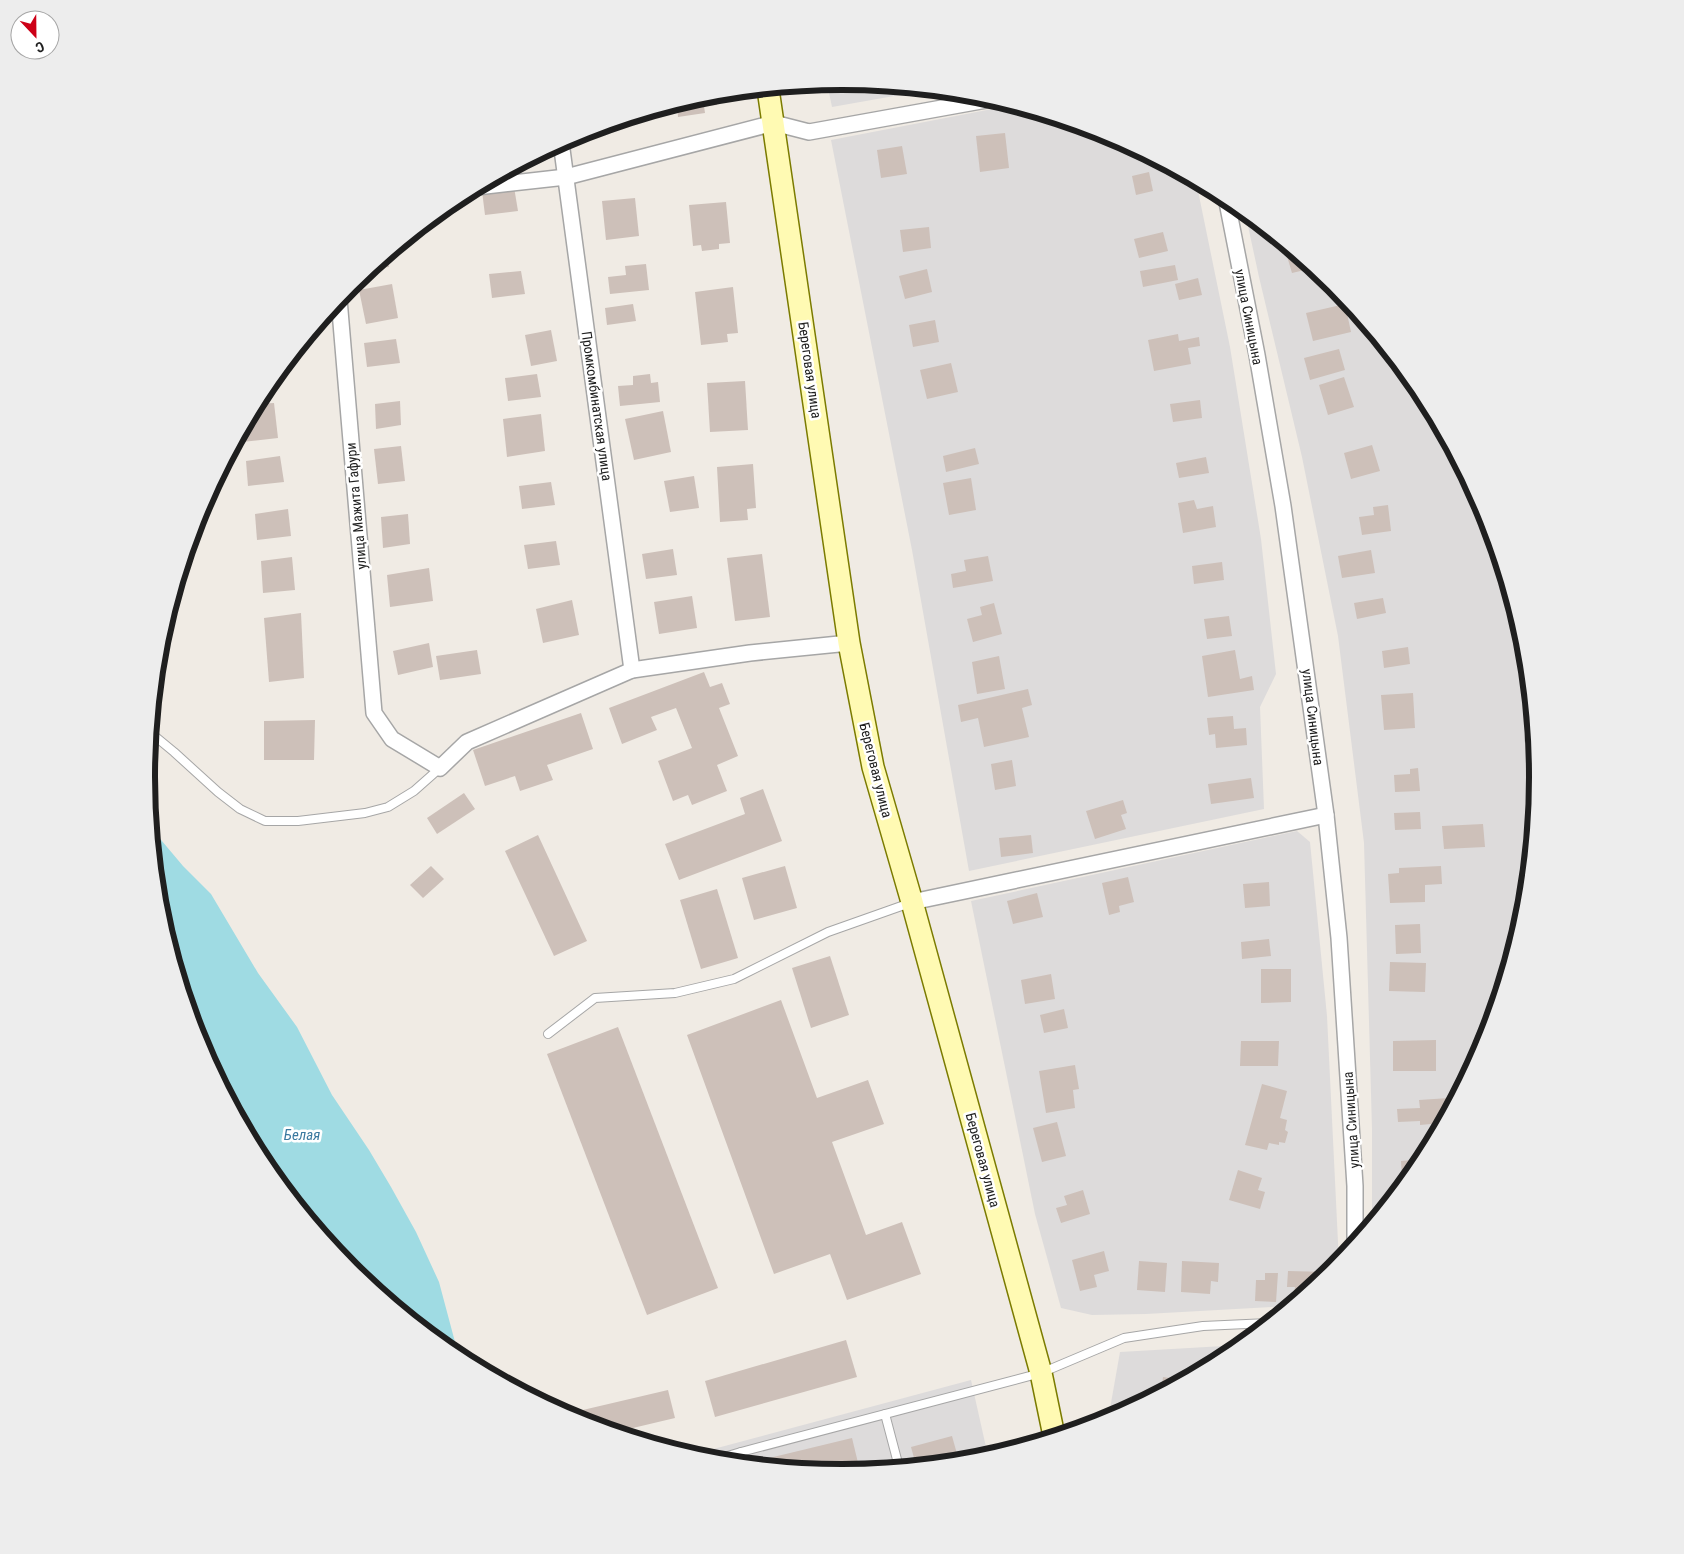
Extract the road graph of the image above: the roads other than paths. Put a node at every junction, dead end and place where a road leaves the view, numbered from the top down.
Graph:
1 (769, 94) edge
2 (973, 102) edge
3 (774, 123) junction
4 (562, 150) edge
5 (566, 177) junction
6 (494, 185) edge
7 (1228, 209) edge
8 (340, 308) edge
9 (850, 643) junction
10 (632, 670) junction
11 (156, 737) edge
12 (440, 768) junction
13 (1326, 815) junction
14 (912, 902) junction
15 (548, 1034) dead end
16 (1355, 1234) edge
17 (1258, 1323) edge
18 (1041, 1374) junction
19 (885, 1414) junction
20 (1053, 1431) edge
21 (741, 1452) junction
22 (732, 1455) edge
23 (742, 1456) edge
24 (898, 1462) edge

1 - 3 main road, Береговая улица
2 - 3 street
3 - 5 street
3 - 9 main road, Береговая улица
4 - 5 street, Промкомбинатская улица
5 - 6 street
5 - 10 street, Промкомбинатская улица
7 - 13 street, улица Синицына
8 - 12 street, улица Мажита Гафури
9 - 10 street
9 - 14 main road, Береговая улица
10 - 12 street
11 - 12 lane
13 - 14 street
13 - 16 street, улица Синицына
14 - 15 lane
14 - 18 main road, Береговая улица
17 - 18 lane
18 - 19 lane
18 - 20 main road, Береговая улица
19 - 21 lane
19 - 24 lane
21 - 22 lane
21 - 23 lane

